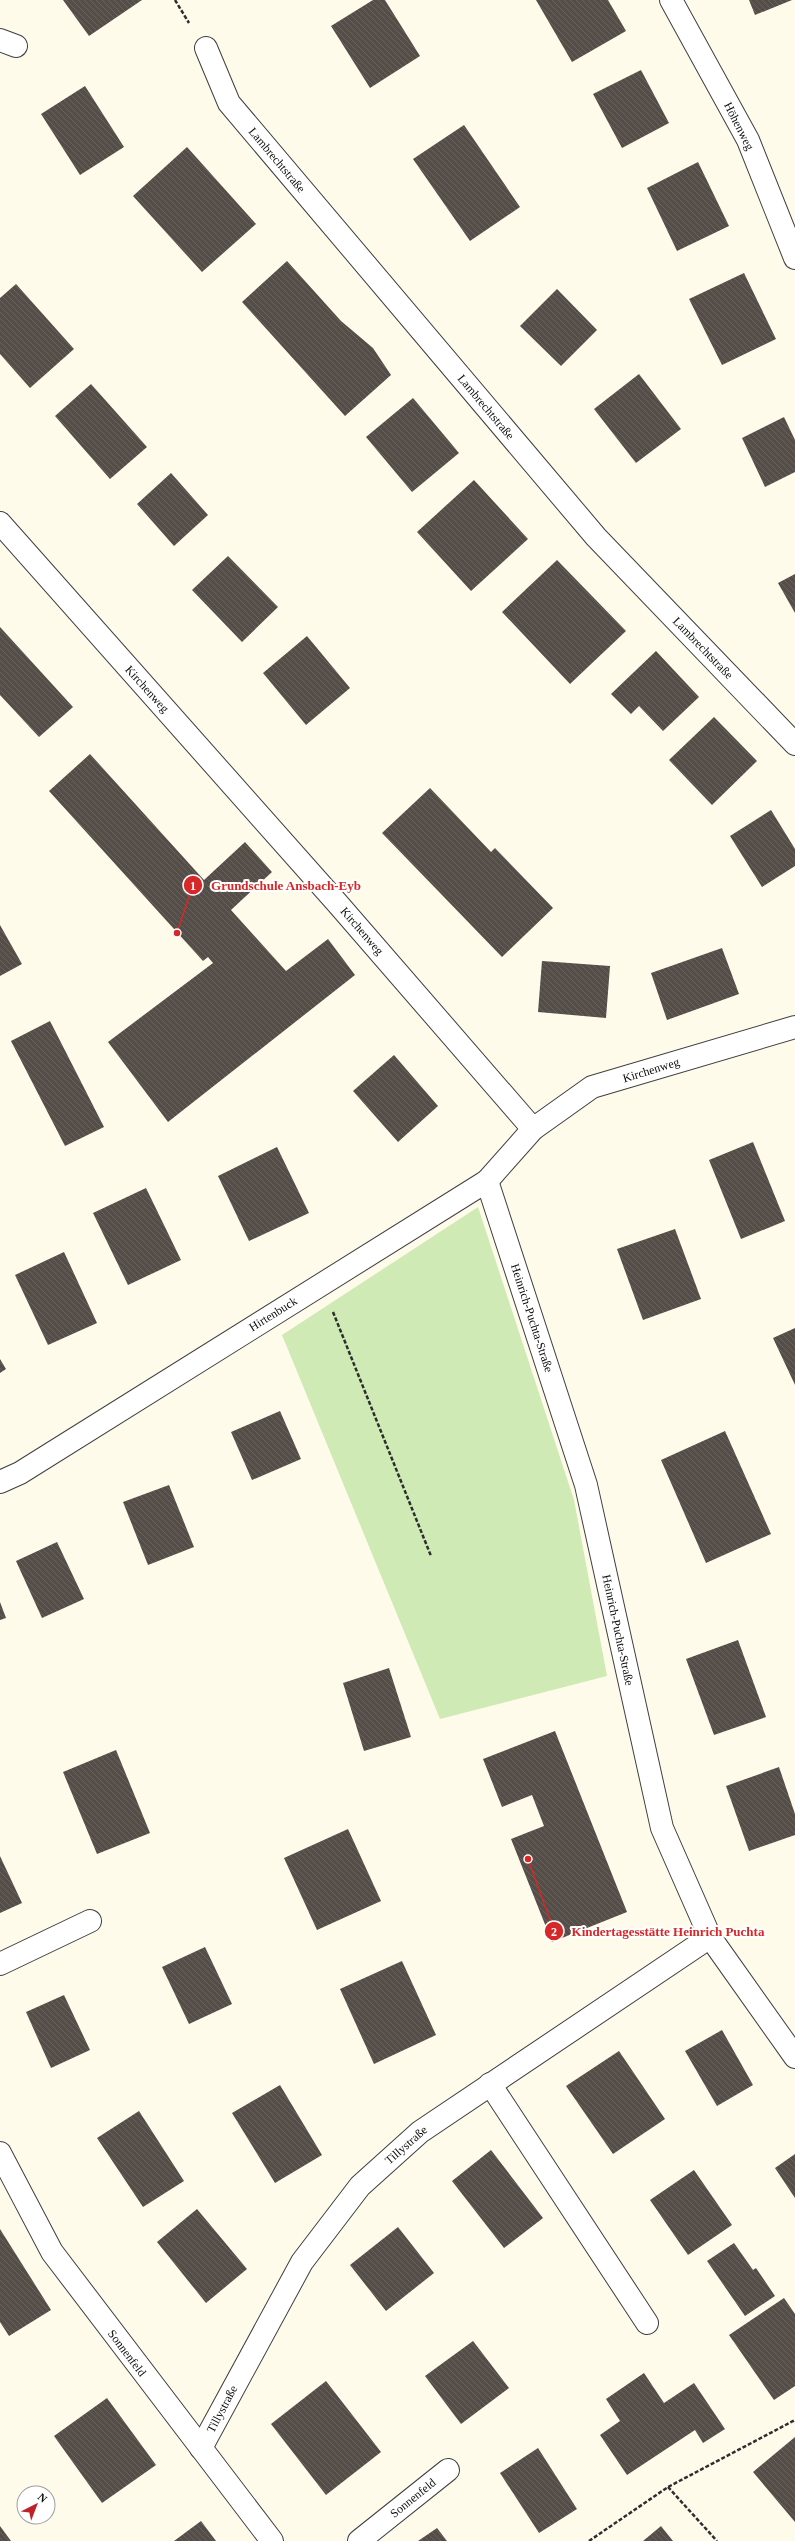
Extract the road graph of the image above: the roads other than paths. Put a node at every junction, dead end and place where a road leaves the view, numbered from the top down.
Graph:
1 (671, 0) edge
2 (206, 48) dead end
3 (795, 258) edge
4 (0, 523) edge
5 (795, 744) edge
6 (795, 1027) edge
7 (533, 1130) junction
8 (487, 1180) junction
9 (0, 1482) edge
10 (90, 1921) dead end
11 (710, 1937) junction
12 (0, 1964) edge
13 (795, 2057) edge
14 (490, 2084) junction
15 (0, 2153) edge
16 (646, 2323) dead end
17 (201, 2448) junction
18 (448, 2470) dead end
19 (272, 2541) edge
20 (360, 2541) edge

1 - 3 street, Höhenweg
2 - 5 street, Lambrechtstraße
4 - 7 street, Kirchenweg
6 - 7 street, Kirchenweg
7 - 8 street, Hirtenbuck
8 - 9 street, Hirtenbuck
8 - 11 street, Heinrich-Puchta-Straße
10 - 12 street
11 - 13 street, Heinrich-Puchta-Straße
11 - 14 street, Tillystraße
14 - 16 street
14 - 17 street, Tillystraße
15 - 17 street, Sonnenfeld
17 - 19 street, Sonnenfeld
18 - 20 street, Sonnenfeld

